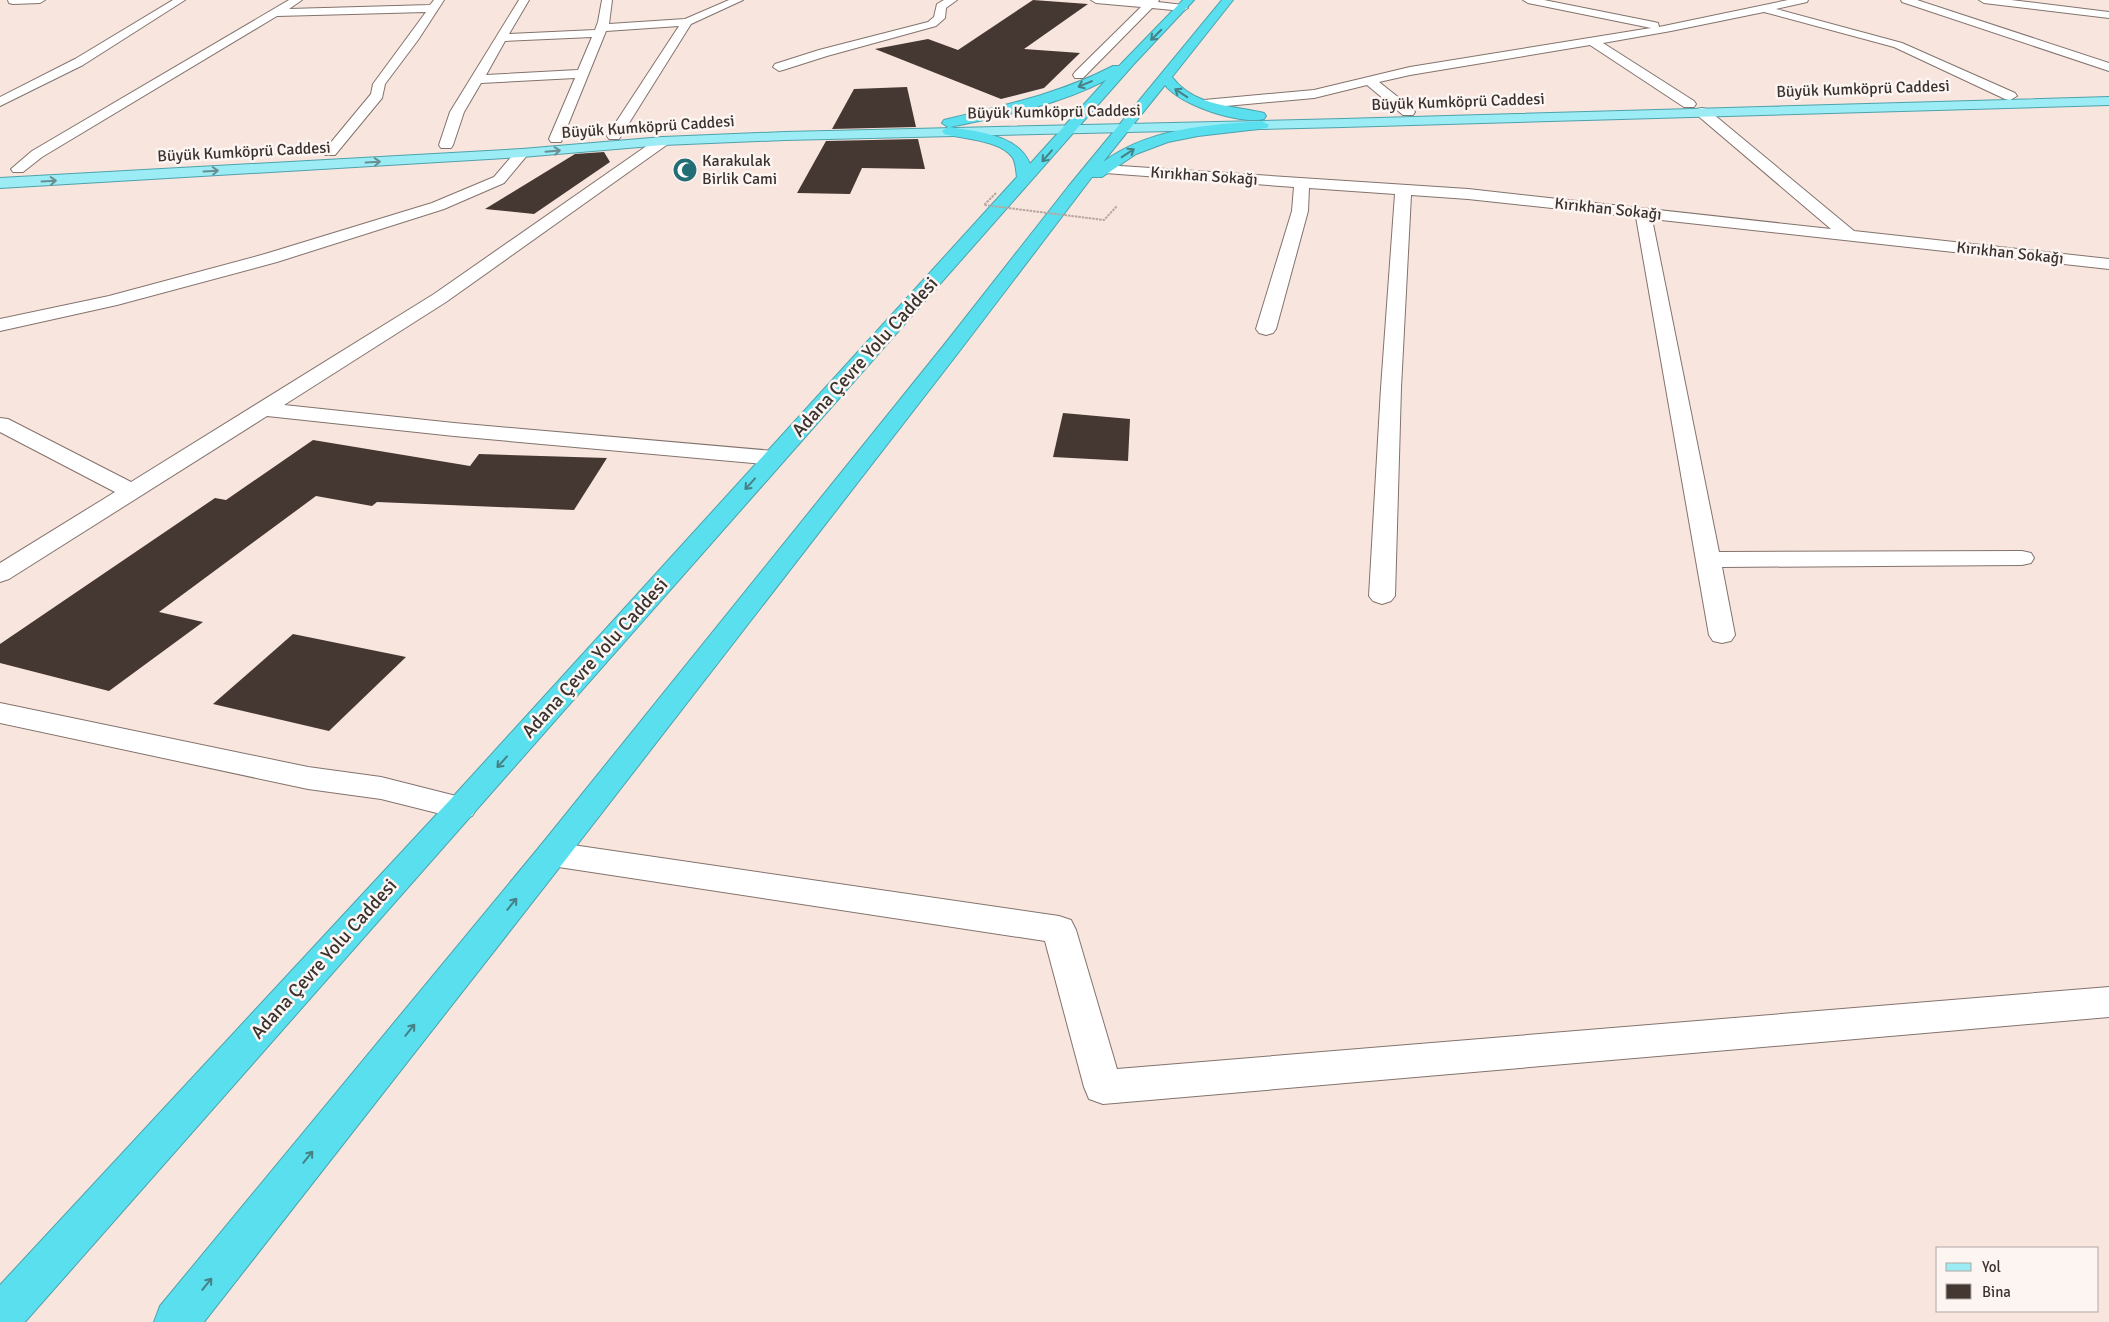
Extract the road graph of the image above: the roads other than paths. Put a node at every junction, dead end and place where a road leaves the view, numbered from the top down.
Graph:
1 (40, 0) edge
2 (180, 0) edge
3 (297, 0) edge
4 (524, 0) edge
5 (607, 0) edge
6 (738, 0) edge
7 (952, 0) edge
8 (1096, 0) edge
9 (1228, 0) edge
10 (1528, 0) edge
11 (1803, 0) edge
12 (1906, 0) edge
13 (1984, 0) edge
14 (14, 1) edge
15 (1152, 2) edge
16 (437, 4) edge
17 (1186, 4) edge
18 (0, 8) edge
19 (1764, 9) junction
20 (276, 13) junction
21 (2109, 15) edge
22 (687, 22) junction
23 (1671, 28) junction
24 (601, 30) junction
25 (501, 38) junction
26 (1592, 41) junction
27 (1129, 62) junction
28 (779, 67) dead end
29 (2109, 68) edge
30 (583, 74) junction
31 (1079, 75) dead end
32 (1165, 76) junction
33 (476, 79) junction
34 (1370, 81) junction
35 (2109, 94) edge
36 (2010, 96) junction
37 (2109, 101) edge
38 (0, 102) edge
39 (1204, 104) junction
40 (1695, 108) junction
41 (1408, 112) junction
42 (1261, 120) junction
43 (1126, 123) junction
44 (1074, 124) junction
45 (949, 127) junction
46 (614, 136) junction
47 (556, 139) junction
48 (663, 141) junction
49 (446, 145) junction
50 (330, 152) junction
51 (522, 153) junction
52 (18, 169) junction
53 (1105, 169) junction
54 (0, 170) edge
55 (1025, 180) junction
56 (1302, 183) junction
57 (0, 184) edge
58 (1073, 190) junction
59 (1403, 190) junction
60 (1643, 213) junction
61 (1850, 236) junction
62 (2109, 264) edge
63 (0, 325) edge
64 (1266, 329) dead end
65 (262, 409) junction
66 (0, 424) edge
67 (774, 458) junction
68 (132, 491) junction
69 (2022, 558) dead end
70 (1708, 560) junction
71 (0, 574) edge
72 (1382, 596) dead end
73 (1722, 635) dead end
74 (0, 713) edge
75 (460, 808) junction
76 (552, 854) junction
77 (2109, 1002) edge
78 (0, 1317) edge
79 (176, 1322) edge

1 - 14 street
2 - 38 street
3 - 20 street
4 - 25 street
5 - 24 street
6 - 22 street
7 - 28 street
8 - 15 street
9 - 32 highway
10 - 23 street
11 - 19 street
12 - 29 street
13 - 21 street
14 - 18 street
15 - 17 street
15 - 31 street
16 - 20 street
16 - 50 street
17 -> 27 highway, Adana Çevre Yolu Caddesi
19 - 23 street
19 - 36 street
20 - 52 street
22 - 24 street
22 - 46 street
23 - 26 street
24 - 25 street
24 - 30 street
25 - 33 street
26 - 34 street
26 - 40 street
27 - 44 highway, Adana Çevre Yolu Caddesi
27 -> 45 highway
30 - 33 street
30 - 47 street
39 -> 32 highway
32 - 43 highway
33 - 49 street
34 - 39 street
34 - 41 street
35 - 36 main road, Büyük Kumköprü Caddesi
36 - 40 main road, Büyük Kumköprü Caddesi
37 - 40 main road, Büyük Kumköprü Caddesi
39 - 42 highway
40 - 41 main road, Büyük Kumköprü Caddesi
40 - 42 main road, Büyük Kumköprü Caddesi
40 - 61 street
41 - 42 main road, Büyük Kumköprü Caddesi
42 - 43 main road, Büyük Kumköprü Caddesi
53 -> 42 highway
43 - 44 main road, Büyük Kumköprü Caddesi
43 - 58 highway
44 - 45 main road, Büyük Kumköprü Caddesi
44 -> 55 highway, Adana Çevre Yolu Caddesi
45 - 46 main road, Büyük Kumköprü Caddesi
45 - 48 main road, Büyük Kumköprü Caddesi
45 - 55 highway
46 - 47 main road, Büyük Kumköprü Caddesi
47 - 49 main road, Büyük Kumköprü Caddesi
51 -> 48 main road, Büyük Kumköprü Caddesi
48 - 65 street
49 - 50 main road, Büyük Kumköprü Caddesi
50 - 52 main road, Büyük Kumköprü Caddesi
57 -> 51 main road, Büyük Kumköprü Caddesi
51 - 63 street
52 - 54 main road, Büyük Kumköprü Caddesi
53 - 56 street, Kırıkhan Sokağı
53 - 58 highway
55 - 67 highway, Adana Çevre Yolu Caddesi
56 - 59 street, Kırıkhan Sokağı
56 - 64 street
58 - 76 highway
59 - 60 street, Kırıkhan Sokağı
59 - 72 street
60 - 61 street, Kırıkhan Sokağı
60 - 70 street
61 - 62 street, Kırıkhan Sokağı
65 - 67 street
65 - 68 street
66 - 68 street
67 -> 75 highway, Adana Çevre Yolu Caddesi
68 - 71 street
69 - 70 street
70 - 73 street
74 - 75 street
75 - 78 highway, Adana Çevre Yolu Caddesi
76 - 77 street
79 -> 76 highway

